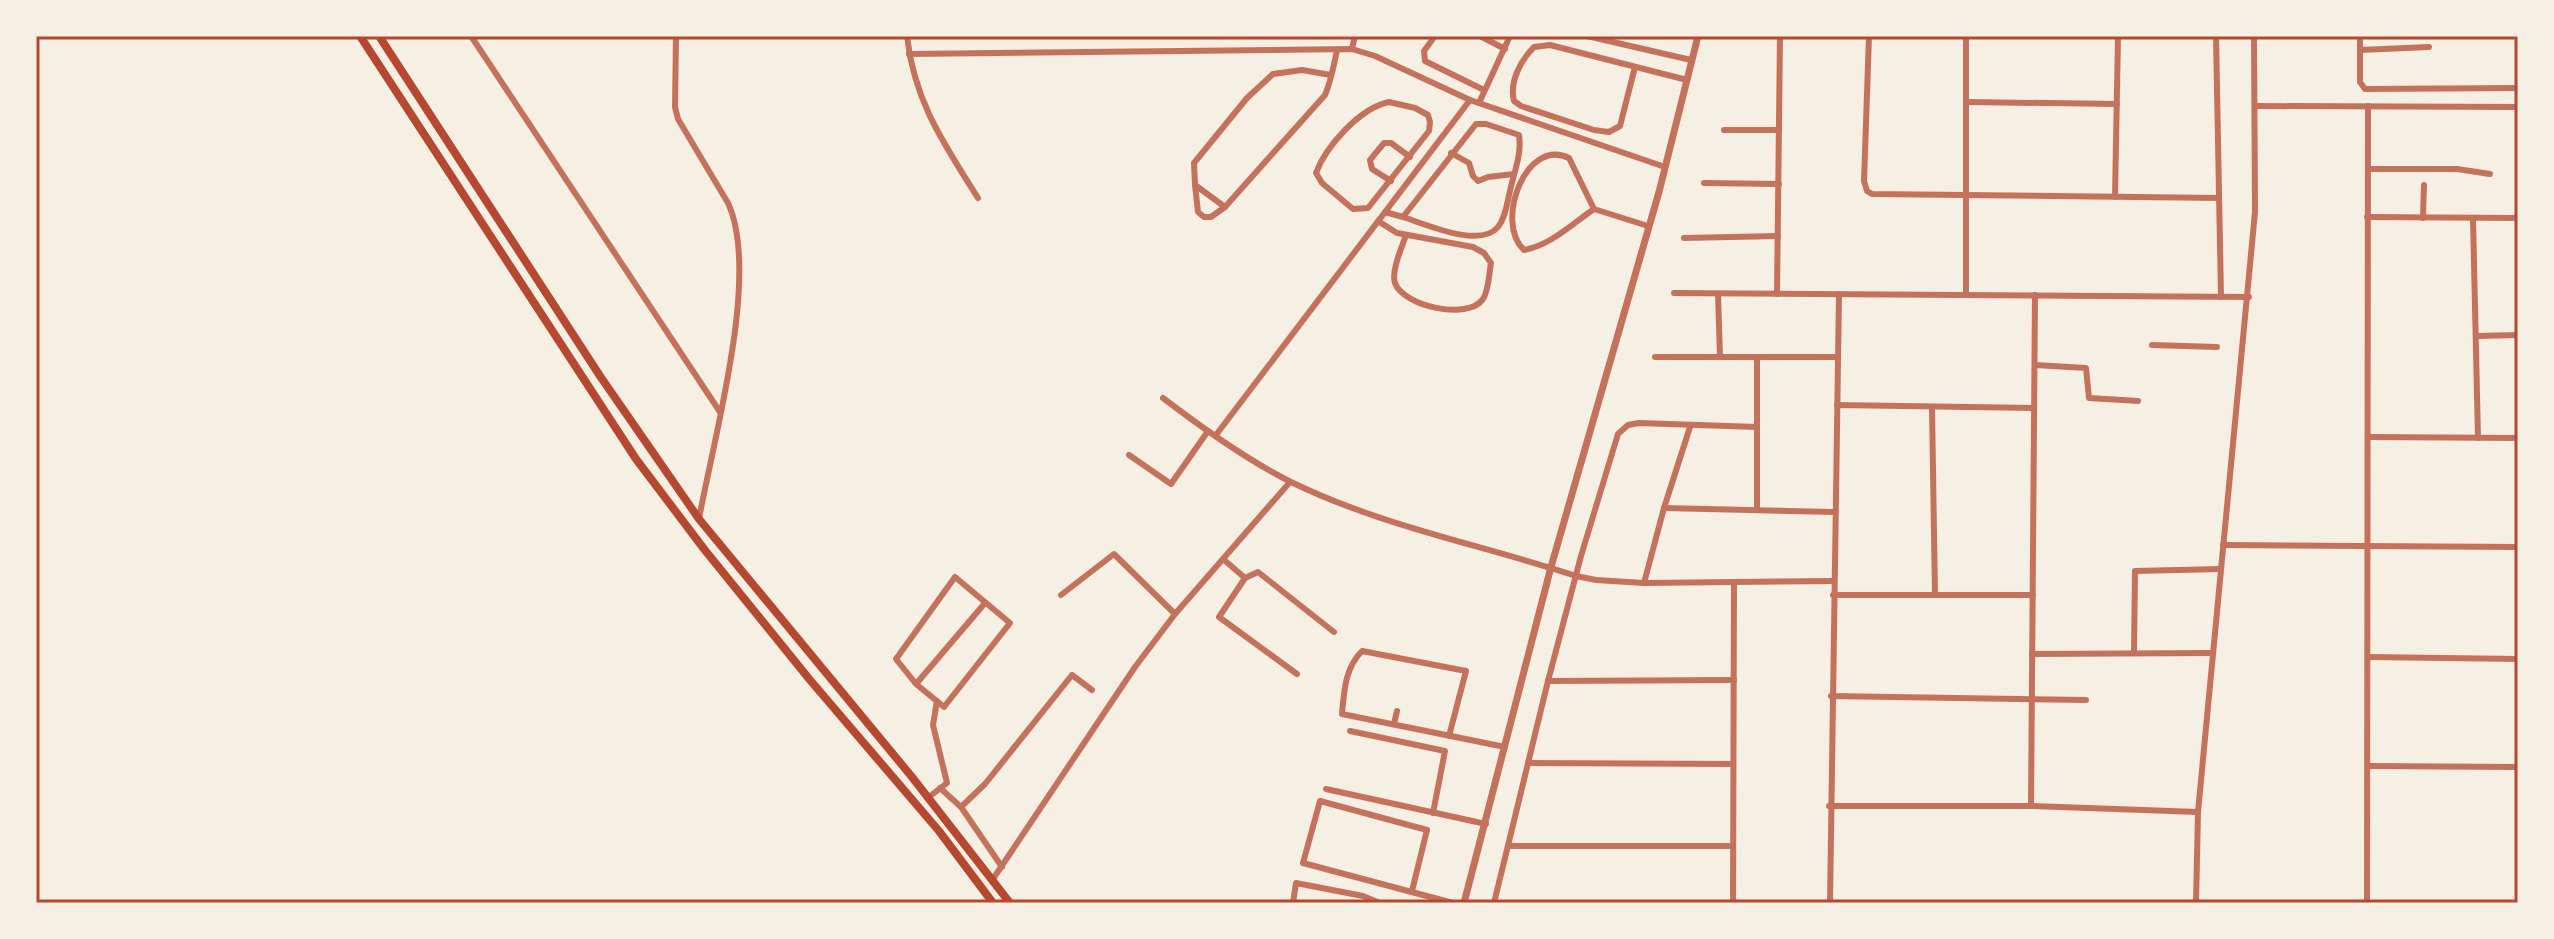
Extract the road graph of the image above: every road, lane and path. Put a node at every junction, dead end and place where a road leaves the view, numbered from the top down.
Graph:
1 (360, 36) edge
2 (379, 36) edge
3 (471, 36) edge
4 (676, 36) edge
5 (907, 36) edge
6 (1355, 36) edge
7 (1435, 36) edge
8 (1480, 36) edge
9 (1510, 36) edge
10 (1587, 36) edge
11 (1638, 36) edge
12 (1698, 36) edge
13 (1780, 36) edge
14 (1869, 36) edge
15 (1966, 36) edge
16 (2118, 36) edge
17 (2216, 36) edge
18 (2254, 36) edge
19 (2360, 36) edge
20 (1636, 47) junction
21 (2429, 47) dead end
22 (1352, 49) junction
23 (1505, 49) junction
24 (1337, 50) junction
25 (2360, 50) junction
26 (909, 54) junction
27 (1691, 60) junction
28 (1635, 67) junction
29 (1331, 75) junction
30 (1687, 80) junction
31 (2518, 88) edge
32 (1484, 90) junction
33 (1470, 100) junction
34 (1966, 102) junction
35 (1479, 103) junction
36 (2117, 104) junction
37 (2255, 106) junction
38 (2368, 106) junction
39 (2518, 107) edge
40 (1724, 130) dead end
41 (1779, 130) junction
42 (1451, 153) junction
43 (1410, 157) junction
44 (1401, 167) junction
45 (1665, 167) junction
46 (2368, 169) junction
47 (1514, 174) junction
48 (2490, 174) dead end
49 (1413, 175) junction
50 (1391, 181) junction
51 (1704, 183) dead end
52 (1779, 184) junction
53 (1195, 185) junction
54 (2424, 185) dead end
55 (1966, 196) junction
56 (2115, 197) junction
57 (978, 198) dead end
58 (2219, 198) junction
59 (1225, 207) junction
60 (1594, 209) junction
61 (1385, 212) junction
62 (1403, 217) junction
63 (2367, 217) junction
64 (2423, 218) junction
65 (2518, 218) edge
66 (2473, 219) junction
67 (1378, 221) junction
68 (1648, 226) junction
69 (1406, 235) junction
70 (1778, 236) junction
71 (1684, 238) dead end
72 (1674, 293) dead end
73 (1718, 294) junction
74 (1777, 294) junction
75 (1839, 294) junction
76 (1966, 295) junction
77 (2035, 295) junction
78 (2221, 297) junction
79 (2249, 297) junction
80 (2518, 335) edge
81 (2477, 336) junction
82 (2152, 345) dead end
83 (2217, 347) dead end
84 (1655, 357) dead end
85 (1720, 357) junction
86 (1757, 357) junction
87 (1837, 357) junction
88 (2035, 365) junction
89 (1163, 398) dead end
90 (2138, 401) dead end
91 (1837, 405) junction
92 (1932, 407) junction
93 (2034, 408) junction
94 (720, 412) junction
95 (1690, 427) junction
96 (1757, 427) junction
97 (1208, 431) junction
98 (1216, 435) junction
99 (2369, 437) junction
100 (2478, 438) junction
101 (2518, 438) edge
102 (1129, 455) dead end
103 (1290, 482) junction
104 (1664, 508) junction
105 (1757, 510) junction
106 (1835, 512) junction
107 (699, 519) junction
108 (2223, 545) junction
109 (2367, 547) junction
110 (2518, 547) edge
111 (1223, 559) junction
112 (1551, 567) junction
113 (2221, 569) junction
114 (1576, 576) junction
115 (1245, 578) junction
116 (1833, 581) junction
117 (1734, 582) junction
118 (1644, 583) junction
119 (1061, 595) dead end
120 (1833, 595) junction
121 (1935, 595) junction
122 (2033, 595) junction
123 (985, 603) junction
124 (1175, 614) junction
125 (1334, 632) dead end
126 (2134, 653) junction
127 (2213, 653) junction
128 (2032, 654) junction
129 (2368, 657) junction
130 (2518, 659) edge
131 (1297, 674) dead end
132 (1734, 680) junction
133 (1548, 681) junction
134 (916, 684) junction
135 (1092, 690) dead end
136 (1831, 696) junction
137 (2032, 698) junction
138 (2086, 700) dead end
139 (937, 701) junction
140 (1397, 711) dead end
141 (1394, 724) junction
142 (1350, 731) dead end
143 (1449, 736) junction
144 (1505, 747) junction
145 (1528, 763) junction
146 (1733, 764) junction
147 (2368, 766) junction
148 (2518, 767) edge
149 (940, 788) junction
150 (1326, 789) dead end
151 (929, 797) junction
152 (1829, 806) junction
153 (2031, 806) junction
154 (961, 807) junction
155 (2198, 812) junction
156 (1433, 813) junction
157 (1486, 824) junction
158 (1508, 846) junction
159 (1733, 846) junction
160 (1002, 867) junction
161 (993, 879) junction
162 (1412, 891) junction
163 (993, 903) edge
164 (1010, 903) edge
165 (1293, 903) edge
166 (1380, 903) edge
167 (1453, 903) edge
168 (1464, 903) edge
169 (1494, 903) edge
170 (1733, 903) edge
171 (1830, 903) edge
172 (2196, 903) edge
173 (2367, 903) edge

1 - 163 main road
2 - 107 main road
3 - 94 street
4 - 94 street
5 - 26 street
6 - 22 street
7 - 32 street
8 - 23 street
9 - 23 street
10 - 20 street
11 - 20 street
12 - 27 street
13 - 41 street
14 - 55 street
15 - 34 street
16 - 36 street
17 - 58 street
18 - 37 street
19 - 25 street
20 - 27 street
21 - 25 street
22 - 24 street
22 - 33 street
23 - 32 street
24 - 26 street
24 - 29 street
25 - 31 street
26 - 57 street
27 - 30 street
28 - 28 street
28 - 30 street
29 - 53 street
29 - 59 street
30 - 45 street
32 - 35 street
33 - 35 street
33 - 49 street
34 - 36 street
34 - 55 street
35 - 45 street
36 - 56 street
37 - 38 street
37 - 79 street
38 - 39 street
38 - 46 street
40 - 41 street
41 - 52 street
42 - 47 street
42 - 47 street
42 - 62 street
43 - 44 street
43 - 50 street
43 - 50 street
44 - 49 street
44 - 50 street
45 - 68 street
46 - 48 street
46 - 63 street
47 - 62 street
49 - 61 street
51 - 52 street
52 - 70 street
53 - 59 street
53 - 59 street
54 - 64 street
55 - 56 street
55 - 76 street
56 - 58 street
58 - 78 street
60 - 60 street
60 - 68 street
61 - 62 street
61 - 67 street
63 - 64 street
63 - 99 street
64 - 66 street
65 - 66 street
66 - 81 street
67 - 69 street
67 - 98 street
68 - 112 street
69 - 69 street
70 - 71 street
70 - 74 street
72 - 73 street
73 - 74 street
73 - 85 street
74 - 75 street
75 - 76 street
75 - 87 street
76 - 77 street
77 - 78 street
77 - 88 street
78 - 79 street
79 - 108 street
80 - 81 street
81 - 100 street
82 - 83 street
84 - 85 street
85 - 86 street
86 - 87 street
86 - 96 street
87 - 91 street
88 - 90 street
88 - 93 street
89 - 97 street
91 - 92 street
91 - 106 street
92 - 93 street
92 - 121 street
93 - 122 street
94 - 107 street
95 - 96 street
95 - 104 street
95 - 114 street
96 - 105 street
97 - 98 street
97 - 102 street
98 - 103 street
99 - 100 street
99 - 109 street
100 - 101 street
103 - 111 street
103 - 112 street
104 - 105 street
104 - 118 street
105 - 106 street
106 - 116 street
107 - 151 main road
108 - 109 street
108 - 113 street
109 - 110 street
109 - 129 street
111 - 115 street
111 - 124 street
112 - 114 street
112 - 144 street
113 - 126 street
113 - 127 street
114 - 118 street
114 - 133 street
115 - 125 street
115 - 131 street
116 - 117 street
116 - 120 street
117 - 118 street
117 - 132 street
119 - 124 street
120 - 121 street
120 - 136 street
121 - 122 street
122 - 128 street
123 - 134 street
123 - 134 street
123 - 139 street
124 - 160 street
126 - 127 street
126 - 128 street
127 - 155 street
128 - 137 street
129 - 130 street
129 - 147 street
132 - 133 street
132 - 146 street
133 - 145 street
134 - 139 street
135 - 154 street
136 - 137 street
136 - 152 street
137 - 138 street
137 - 153 street
139 - 149 street
140 - 141 street
141 - 143 street
141 - 143 street
142 - 156 street
143 - 144 street
144 - 157 street
145 - 146 street
145 - 158 street
146 - 159 street
147 - 148 street
147 - 173 street
149 - 151 street
149 - 154 street
150 - 156 street
151 - 161 main road
152 - 153 street
152 - 171 street
153 - 155 street
154 - 160 street
155 - 172 street
156 - 157 street
157 - 168 street
158 - 159 street
158 - 169 street
159 - 170 street
160 - 161 street
161 - 164 main road
162 - 162 street
162 - 167 street
165 - 166 street

